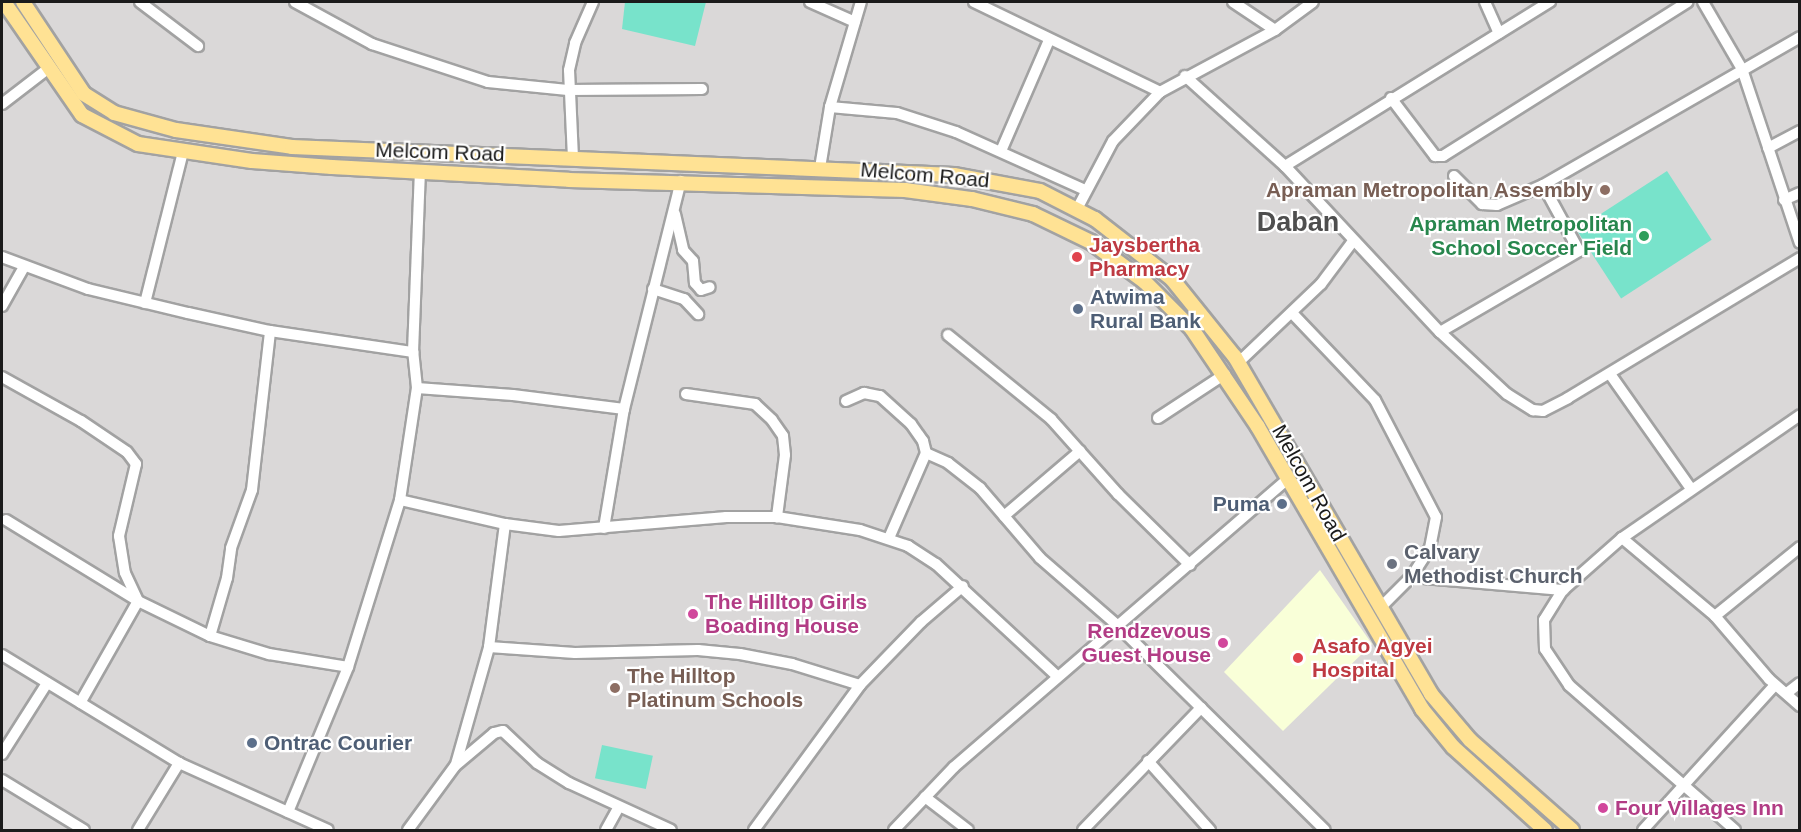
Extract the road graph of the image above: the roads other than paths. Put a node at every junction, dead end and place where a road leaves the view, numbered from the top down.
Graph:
1 (4, 2) edge
2 (140, 2) edge
3 (295, 2) edge
4 (593, 2) edge
5 (810, 2) edge
6 (861, 2) edge
7 (977, 2) edge
8 (1233, 2) edge
9 (1313, 2) edge
10 (1485, 2) edge
11 (1550, 2) edge
12 (1688, 2) edge
13 (1703, 2) edge
14 (29, 3) edge
15 (855, 22) junction
16 (1275, 30) junction
17 (1498, 33) junction
18 (1800, 37) edge
19 (1049, 40) junction
20 (198, 46) dead end
21 (54, 65) junction
22 (1742, 69) junction
23 (1185, 76) junction
24 (702, 88) dead end
25 (568, 90) junction
26 (1160, 92) junction
27 (1390, 98) junction
28 (2, 104) edge
29 (830, 107) junction
30 (1800, 131) edge
31 (1768, 148) junction
32 (421, 150) junction
33 (1001, 151) junction
34 (183, 152) junction
35 (573, 158) junction
36 (1285, 166) junction
37 (820, 168) junction
38 (420, 172) junction
39 (1454, 176) dead end
40 (681, 181) junction
41 (1543, 184) junction
42 (1085, 190) junction
43 (1800, 193) edge
44 (1784, 200) junction
45 (1077, 209) junction
46 (674, 211) junction
47 (1067, 230) junction
48 (1353, 242) junction
49 (1800, 243) edge
50 (2, 257) edge
51 (1800, 258) edge
52 (24, 267) junction
53 (710, 287) dead end
54 (653, 290) junction
55 (145, 303) junction
56 (2, 306) edge
57 (698, 314) dead end
58 (1293, 314) junction
59 (270, 331) junction
60 (1440, 332) junction
61 (948, 335) dead end
62 (412, 352) junction
63 (1239, 362) junction
64 (1225, 374) junction
65 (1610, 374) junction
66 (2, 377) edge
67 (417, 388) junction
68 (686, 394) dead end
69 (846, 401) dead end
70 (624, 409) junction
71 (1800, 415) edge
72 (1158, 418) dead end
73 (1080, 451) junction
74 (926, 453) junction
75 (1302, 472) junction
76 (1287, 480) junction
77 (1691, 489) junction
78 (400, 500) junction
79 (1004, 516) junction
80 (777, 517) junction
81 (6, 520) dead end
82 (505, 524) junction
83 (604, 528) junction
84 (889, 538) junction
85 (1622, 538) junction
86 (1800, 546) edge
87 (1190, 565) junction
88 (1411, 577) junction
89 (963, 586) junction
90 (1563, 590) junction
91 (138, 601) junction
92 (1380, 608) junction
93 (1715, 616) junction
94 (1116, 624) junction
95 (210, 636) junction
96 (489, 647) junction
97 (2, 655) edge
98 (348, 667) junction
99 (1057, 676) junction
100 (47, 682) junction
101 (1800, 683) edge
102 (860, 685) junction
103 (1775, 685) junction
104 (1787, 693) junction
105 (80, 703) junction
106 (1800, 706) edge
107 (1201, 708) junction
108 (2, 754) edge
109 (1148, 761) junction
110 (179, 763) junction
111 (455, 766) junction
112 (2, 780) edge
113 (1682, 785) junction
114 (925, 797) junction
115 (619, 807) junction
116 (288, 812) junction
117 (314, 828) edge
118 (1208, 830) edge
119 (84, 831) edge
120 (138, 831) edge
121 (328, 831) edge
122 (408, 831) edge
123 (606, 831) edge
124 (671, 831) edge
125 (754, 831) edge
126 (894, 831) edge
127 (968, 831) edge
128 (1083, 831) edge
129 (1325, 831) edge
130 (1545, 831) edge
131 (1572, 831) edge
132 (1643, 831) edge
133 (1735, 831) edge

1 - 21 main road
2 - 20 street
3 - 25 street
4 - 25 street
5 - 15 street
6 - 15 street
7 - 19 street
8 - 16 street
9 - 16 street
10 - 17 street
11 - 17 street
12 - 27 street
13 - 22 street
14 - 21 main road, Melcom Road
15 - 29 street
16 - 23 street
17 - 27 street
18 - 22 street
19 - 26 street
19 - 33 street
21 - 28 street
21 - 32 main road, Melcom Road
21 - 34 main road
22 - 31 street
22 - 41 street
23 - 26 street
23 - 36 street
24 - 25 street
25 - 35 street
26 - 42 street
27 - 36 street
29 - 33 street
29 - 37 street
30 - 31 street
31 - 44 street
32 - 35 main road, Melcom Road
32 - 38 main road
33 - 42 street
34 - 38 main road
34 - 55 street
35 - 37 main road, Melcom Road
36 - 48 street
37 - 45 main road, Melcom Road
38 - 40 main road
38 - 62 street
39 - 41 street
40 - 46 street
40 - 47 main road
41 - 60 street
42 - 45 street
43 - 44 street
44 - 49 street
45 - 47 main road
45 - 63 main road, Melcom Road
46 - 53 street
46 - 54 street
47 - 64 main road
48 - 58 street
48 - 60 street
50 - 52 street
51 - 65 street
52 - 55 street
52 - 56 street
54 - 57 street
54 - 70 street
55 - 59 street
58 - 63 street
58 - 88 street
59 - 62 street
59 - 95 street
60 - 65 street
61 - 73 street
62 - 67 street
63 - 75 main road, Melcom Road
64 - 72 street
64 - 76 main road
65 - 77 street
66 - 91 street
67 - 70 street
67 - 78 street
68 - 80 street
69 - 74 street
70 - 83 street
71 - 77 street
73 - 79 street
73 - 87 street
74 - 79 street
74 - 84 street
75 - 76 main road
75 - 92 main road, Melcom Road
76 - 87 street
76 - 130 main road
77 - 85 street
78 - 82 street
78 - 98 street
79 - 94 street
80 - 83 street
80 - 84 street
81 - 91 street
82 - 83 street
82 - 96 street
84 - 89 street
85 - 90 street
85 - 93 street
86 - 93 street
87 - 94 street
88 - 90 street
88 - 92 street
89 - 99 street
89 - 102 street
90 - 113 street
91 - 95 street
91 - 105 street
92 - 131 main road, Melcom Road
93 - 103 street
94 - 99 street
94 - 107 street
95 - 98 street
96 - 102 street
96 - 111 street
97 - 100 street
98 - 116 street
99 - 114 street
100 - 105 street
100 - 108 street
101 - 104 street
102 - 125 street
103 - 104 street
103 - 113 street
104 - 106 street
105 - 110 street
107 - 109 street
107 - 129 street
109 - 118 street
109 - 128 street
110 - 116 street
110 - 120 street
111 - 115 street
111 - 122 street
112 - 119 street
113 - 132 street
113 - 133 street
114 - 126 street
114 - 127 street
115 - 123 street
115 - 124 street
116 - 117 street
117 - 121 street

